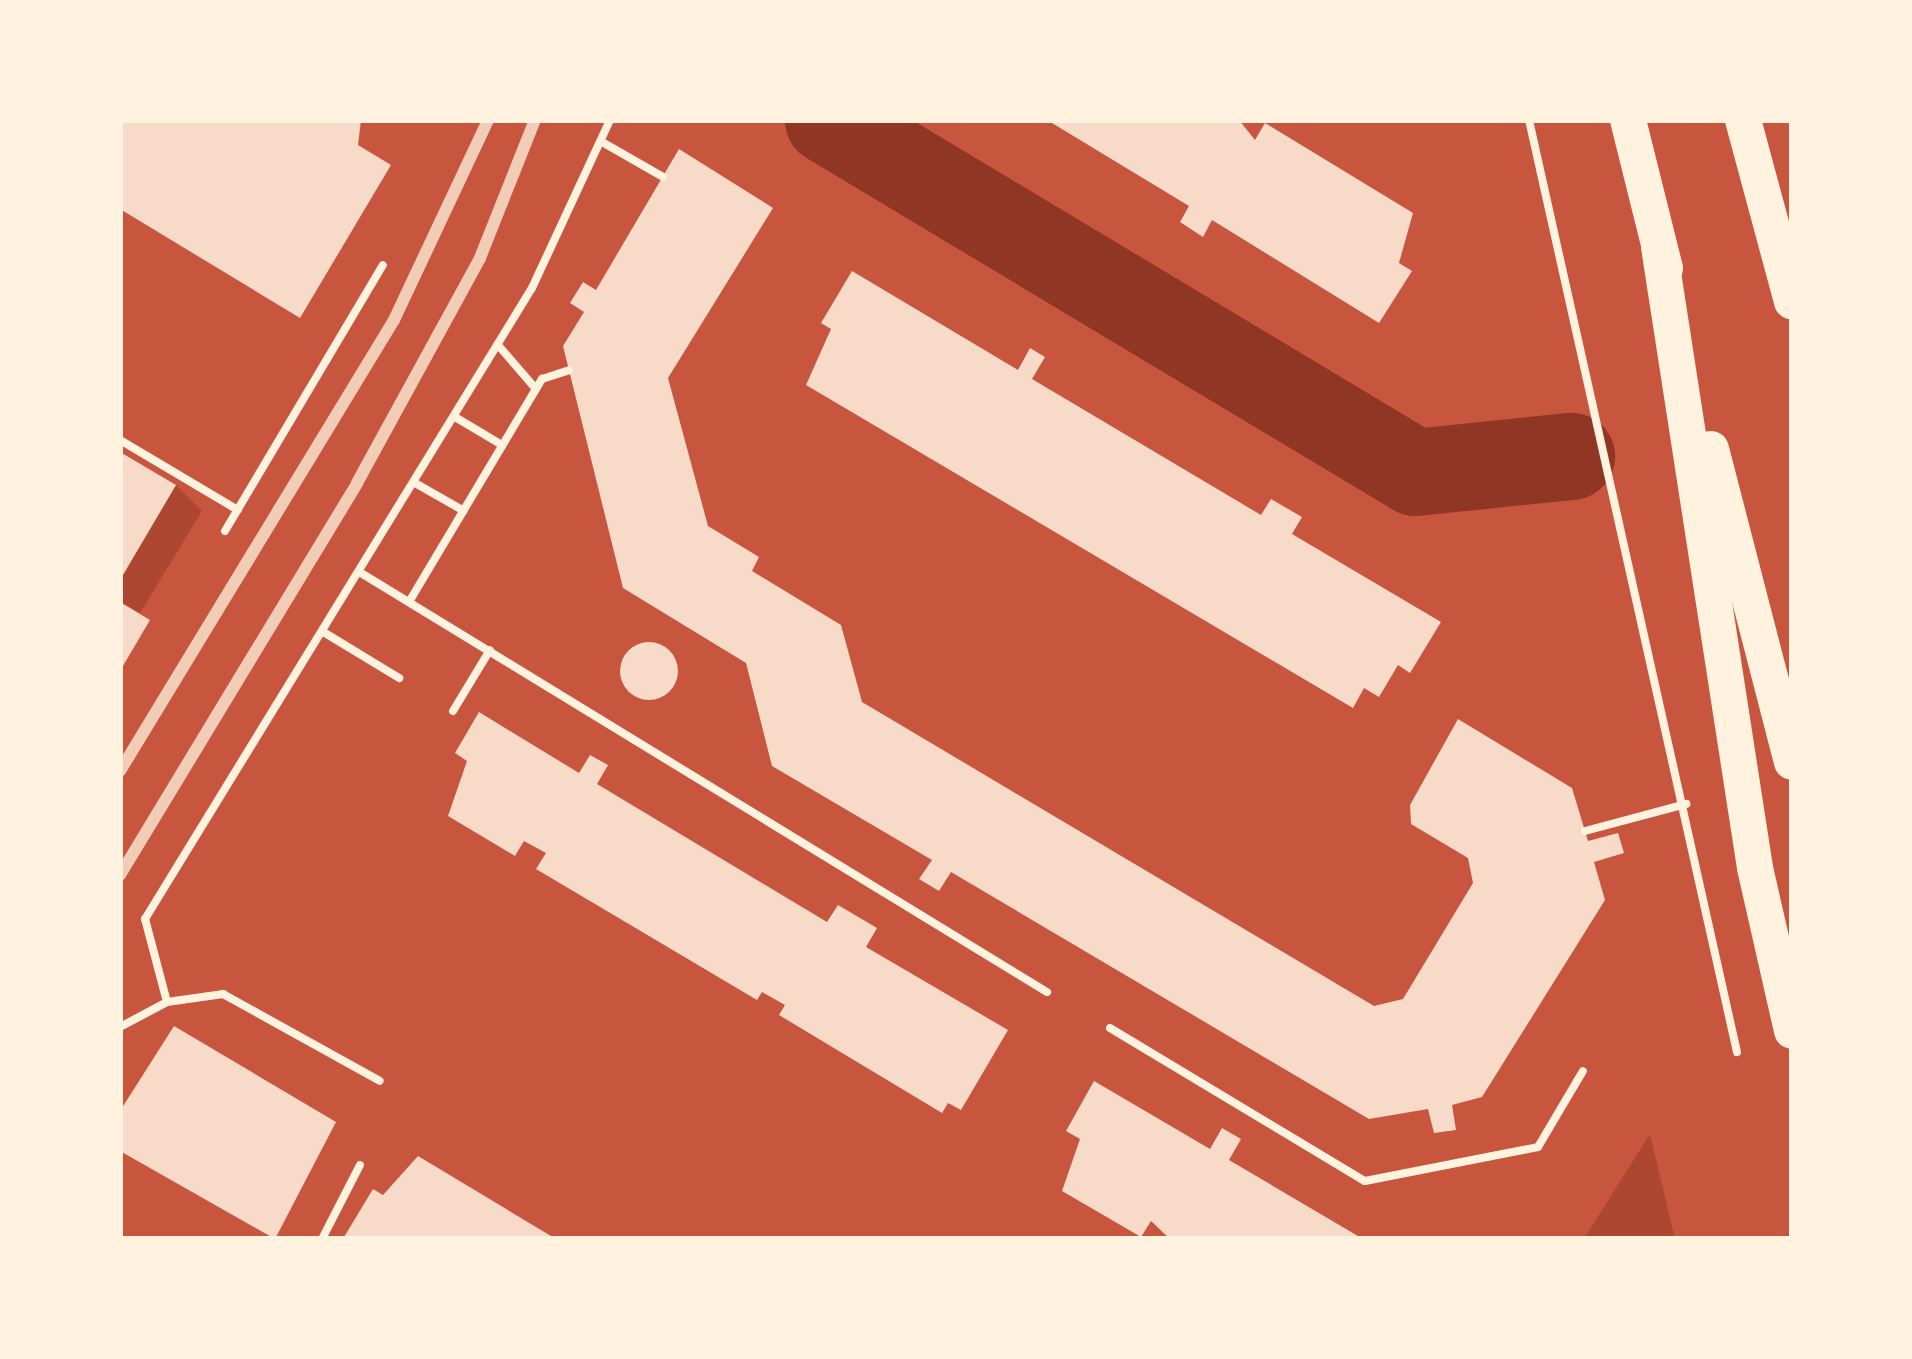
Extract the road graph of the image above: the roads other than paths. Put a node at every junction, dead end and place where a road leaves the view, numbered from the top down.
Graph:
1 (488, 120) edge
2 (535, 120) edge
3 (1628, 120) edge
4 (1743, 120) edge
5 (1659, 247) junction
6 (1792, 302) edge
7 (1792, 762) edge
8 (120, 771) edge
9 (120, 875) edge
10 (1792, 1031) edge

1 - 8 street
2 - 9 street
3 - 5 highway
4 - 6 highway
5 - 7 highway
5 - 10 highway

